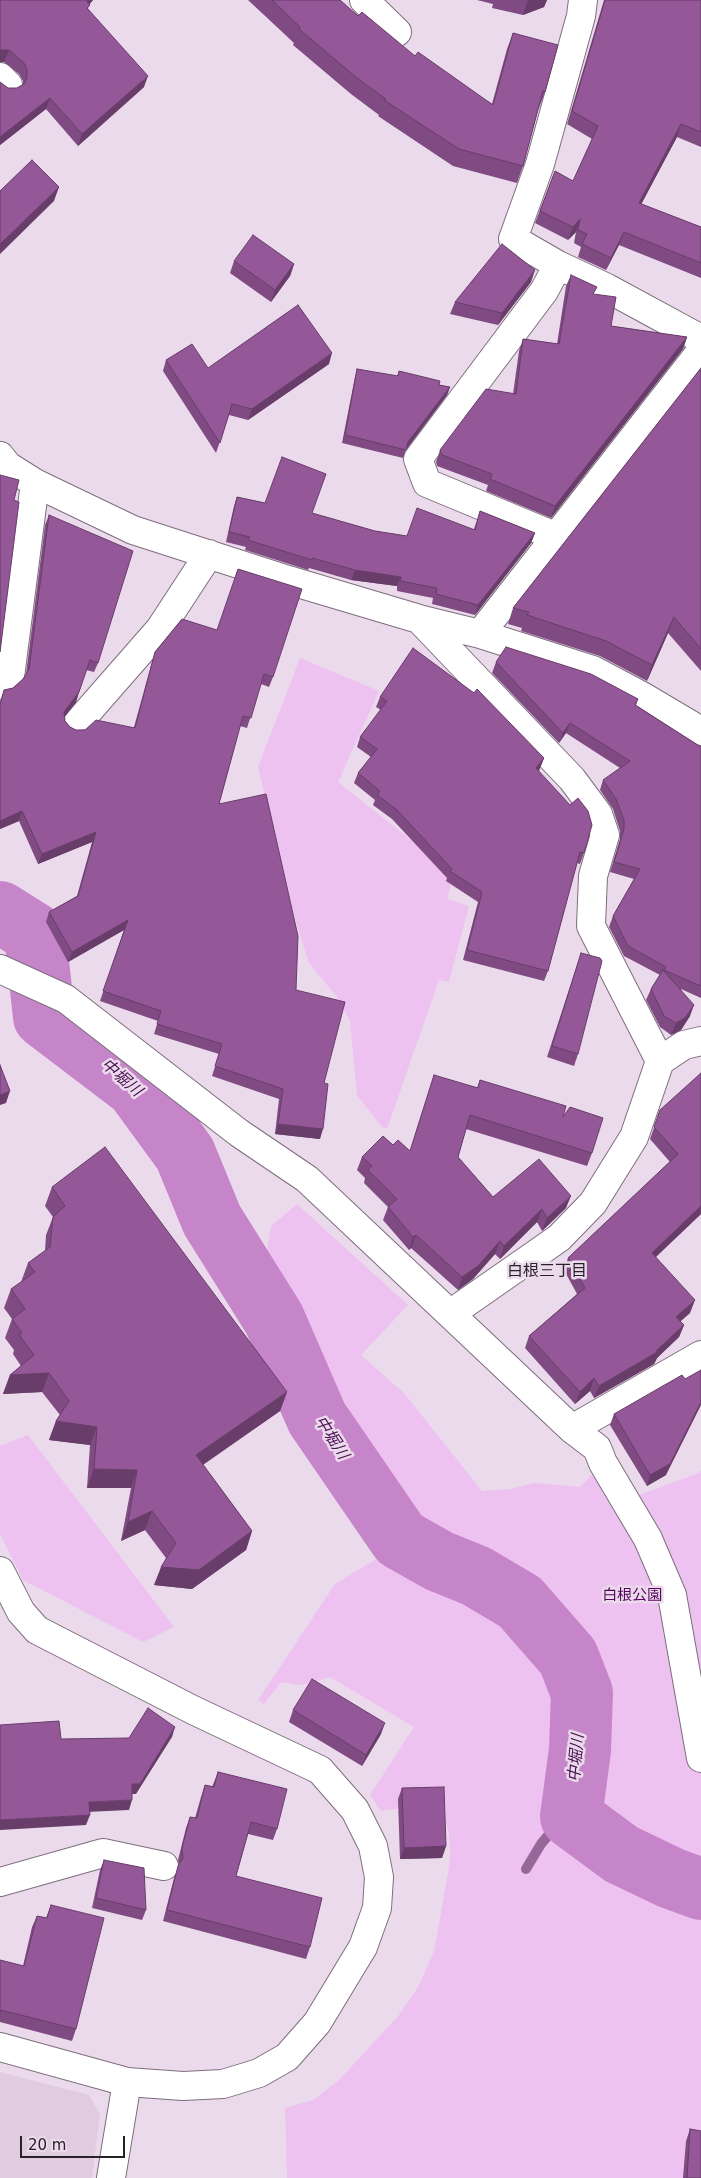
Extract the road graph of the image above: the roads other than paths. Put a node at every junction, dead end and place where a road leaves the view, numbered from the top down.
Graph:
1 (364, 0) edge
2 (583, 0) edge
3 (398, 32) dead end
4 (558, 265) junction
5 (701, 339) edge
6 (701, 351) edge
7 (0, 456) edge
8 (34, 483) junction
9 (557, 537) junction
10 (208, 554) junction
11 (419, 619) junction
12 (480, 634) junction
13 (0, 685) edge
14 (76, 725) dead end
15 (701, 731) edge
16 (8, 974) edge
17 (701, 1041) edge
18 (660, 1061) junction
19 (450, 1314) junction
20 (701, 1355) edge
21 (572, 1429) junction
22 (0, 1571) edge
23 (701, 1758) edge
24 (164, 1866) dead end
25 (0, 1882) edge
26 (0, 2047) edge
27 (127, 2082) junction
28 (111, 2178) edge

1 - 3 street
2 - 4 street
4 - 5 street
4 - 9 street
6 - 9 street
7 - 8 street
8 - 10 street
8 - 13 street
9 - 12 street
10 - 11 street
10 - 14 street
11 - 12 street
11 - 18 street
12 - 15 street
16 - 19 street
17 - 18 street
18 - 19 street
19 - 21 street
20 - 21 street
21 - 23 street
22 - 27 street
24 - 25 street
26 - 27 street
27 - 28 street

